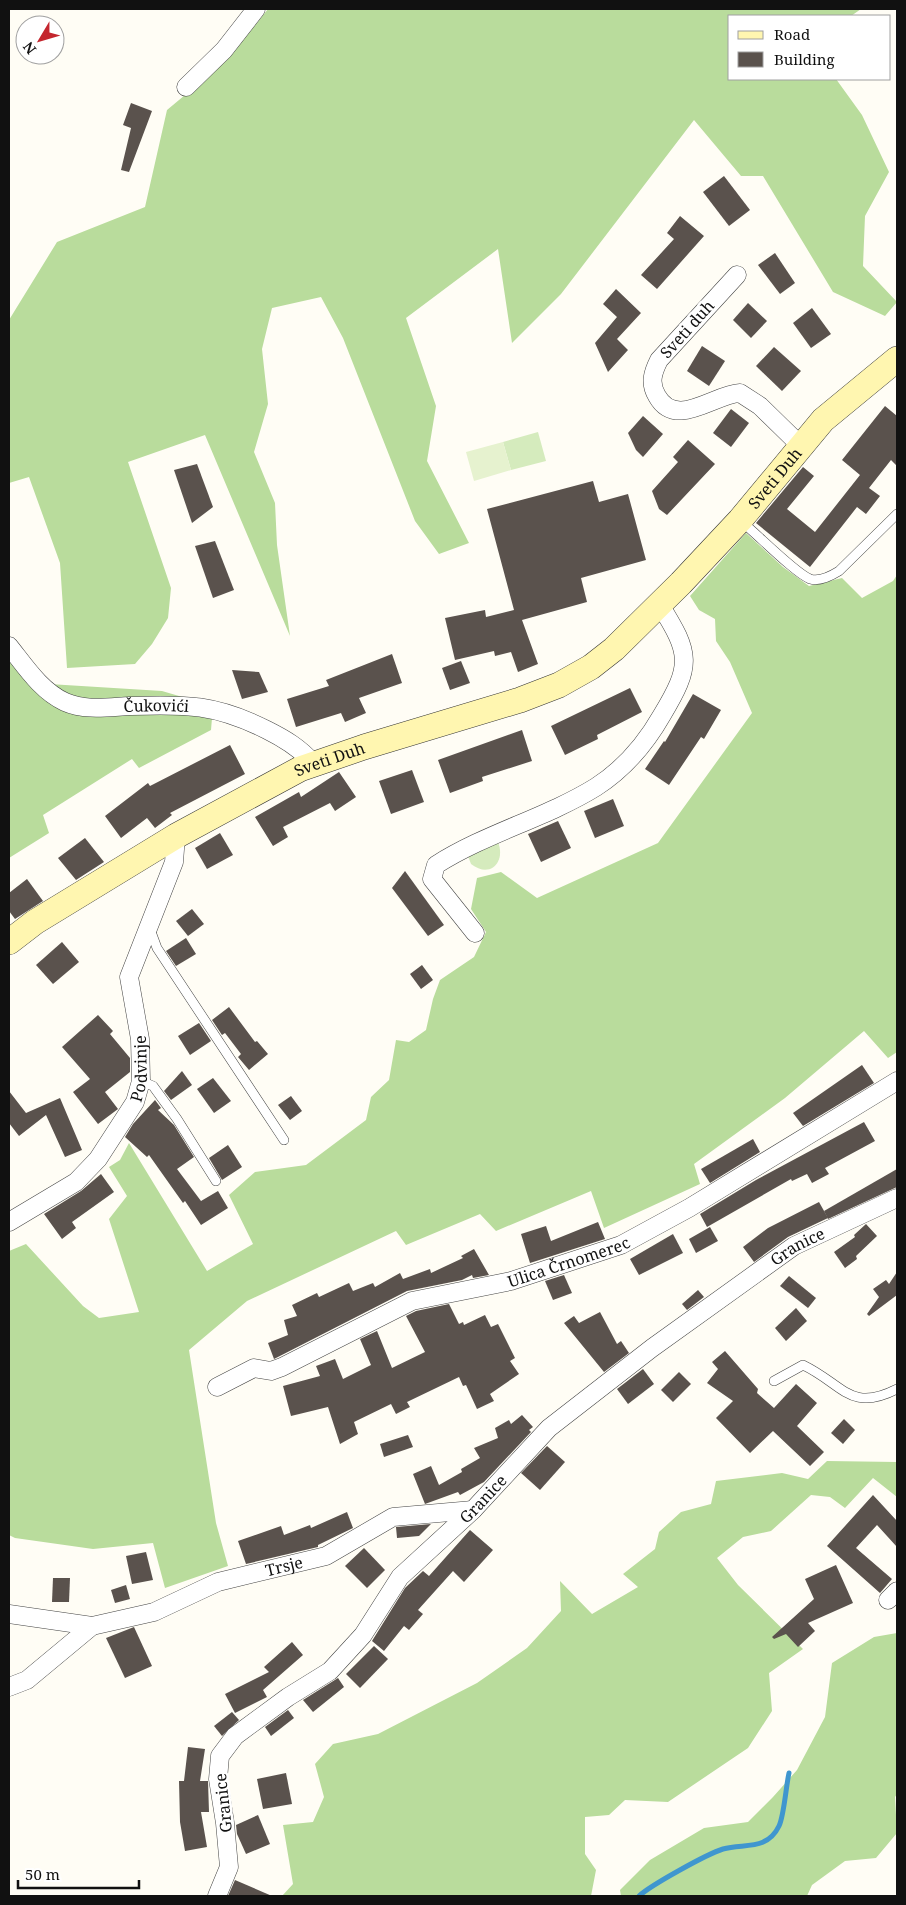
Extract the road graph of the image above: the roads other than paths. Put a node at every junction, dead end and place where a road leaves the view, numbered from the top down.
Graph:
1 (256, 9) edge
2 (186, 88) dead end
3 (737, 275) dead end
4 (897, 359) edge
5 (801, 446) junction
6 (897, 514) edge
7 (740, 520) junction
8 (660, 605) junction
9 (9, 646) edge
10 (313, 763) junction
11 (176, 836) junction
12 (149, 927) junction
13 (474, 933) dead end
14 (9, 942) edge
15 (897, 1081) edge
16 (141, 1082) junction
17 (284, 1140) dead end
18 (216, 1181) dead end
19 (897, 1198) edge
20 (9, 1222) edge
21 (774, 1381) dead end
22 (217, 1387) dead end
23 (897, 1389) edge
24 (473, 1510) junction
25 (9, 1614) edge
26 (92, 1626) junction
27 (9, 1687) edge
28 (217, 1896) edge

1 - 2 street
3 - 5 street, Sveti duh
4 - 5 main road, Sveti Duh
5 - 7 main road, Sveti Duh
6 - 7 lane
7 - 8 main road, Sveti Duh
8 - 10 main road, Sveti Duh
8 - 13 street
9 - 10 street, Čukovići
10 - 11 main road, Sveti Duh
11 - 12 street, Podvinje
11 - 14 main road, Sveti Duh
12 - 16 street, Podvinje
12 - 17 lane
15 - 22 street, Ulica Črnomerec
16 - 18 lane
16 - 20 street, Podvinje
19 - 24 street, Granice
21 - 23 lane
24 - 26 street, Trsje
24 - 28 street, Granice
25 - 26 street, Trsje
26 - 27 street, Trsje

